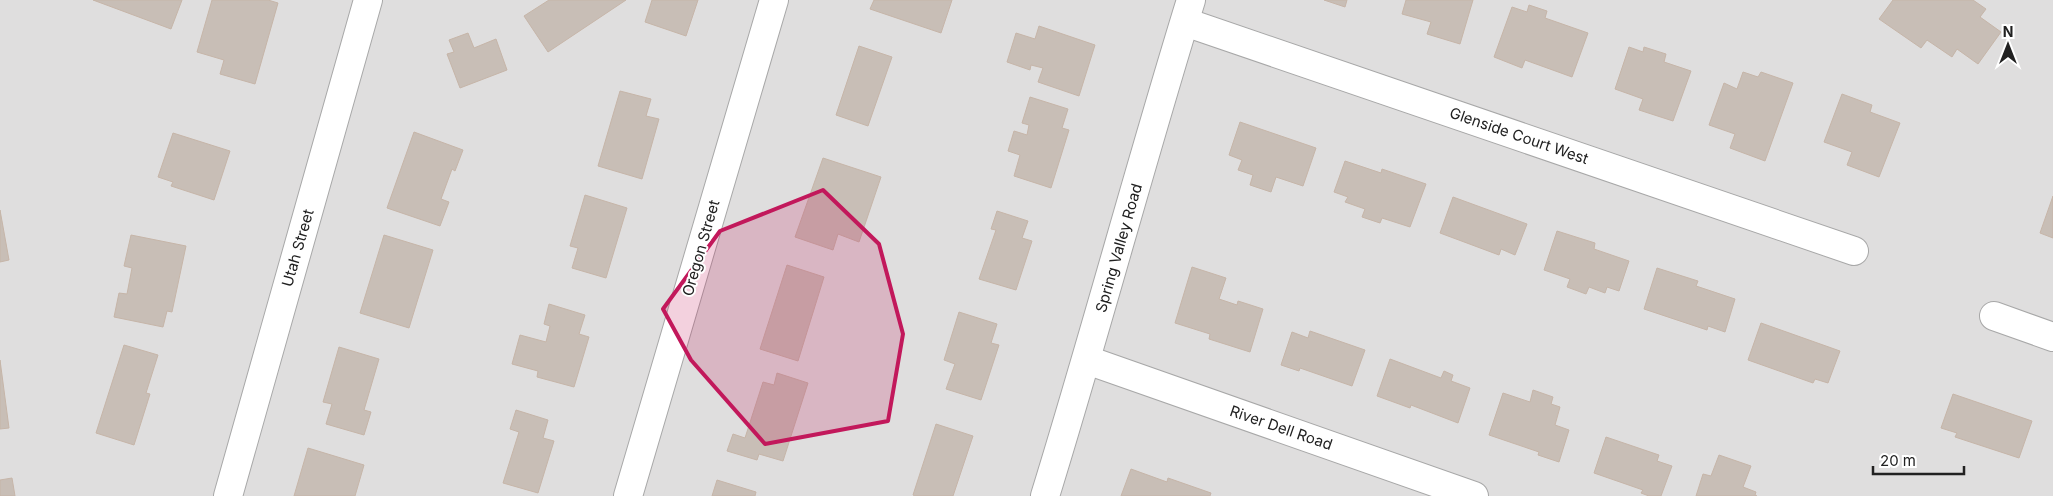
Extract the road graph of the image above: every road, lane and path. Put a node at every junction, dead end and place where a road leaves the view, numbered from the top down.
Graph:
1 (368, 0) edge
2 (774, 0) edge
3 (1188, 11) edge
4 (1854, 251) dead end
5 (1994, 316) dead end
6 (2053, 337) edge
7 (1087, 360) junction
8 (228, 496) edge
9 (628, 496) edge
10 (1045, 496) edge
11 (1474, 496) edge

1 - 8 street, Utah Street
2 - 9 street, Oregon Street
3 - 4 street, Glenside Court West
3 - 7 street, Spring Valley Road
5 - 6 street
7 - 10 street, Spring Valley Road
7 - 11 street, River Dell Road

